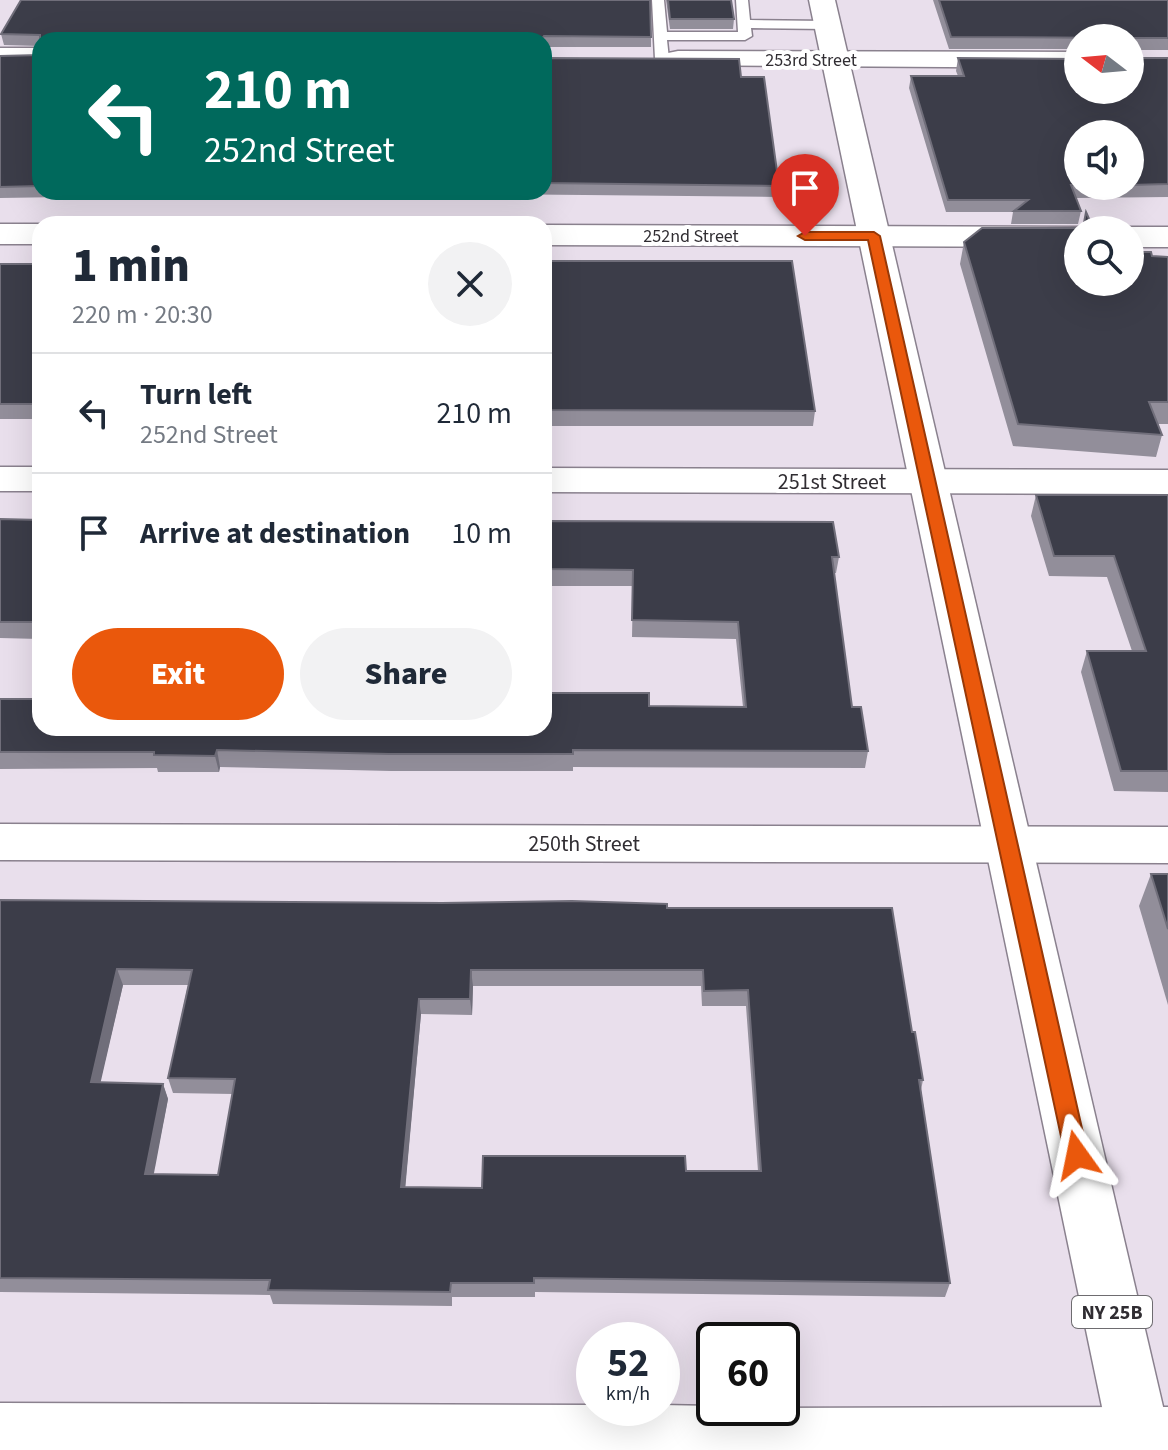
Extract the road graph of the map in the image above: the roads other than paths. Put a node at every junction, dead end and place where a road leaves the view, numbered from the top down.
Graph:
1 (658, 0) edge
2 (742, 0) edge
3 (825, 12) edge
4 (745, 24) junction
5 (661, 48) junction
6 (0, 56) edge
7 (32, 56) edge
8 (632, 59) edge
9 (835, 60) junction
10 (1064, 60) edge
11 (0, 234) edge
12 (32, 234) edge
13 (552, 235) edge
14 (874, 236) junction
15 (1064, 237) edge
16 (1144, 237) edge
17 (1168, 237) edge
18 (0, 479) edge
19 (32, 479) edge
20 (552, 480) edge
21 (928, 481) junction
22 (1168, 482) edge
23 (0, 842) edge
24 (1009, 844) junction
25 (1168, 845) edge
26 (0, 1434) edge
27 (1150, 1442) edge

1 - 5 lane
2 - 4 lane
3 - 4 lane
3 - 9 street, NY 25B
4 - 5 lane
5 - 8 street, 253rd Street
5 - 9 street, 253rd Street
6 - 7 street
9 - 10 street, 253rd Street
9 - 14 street, NY 25B
11 - 12 street
13 - 14 street, 252nd Street
14 - 15 street, 252nd Street
14 - 21 street, NY 25B
16 - 17 street
18 - 19 street
20 - 21 street, 251st Street
21 - 22 street, 251st Street
21 - 24 street, NY 25B
23 - 24 street, 250th Street
24 - 25 street, 250th Street
24 - 27 street, NY 25B
26 - 27 street

